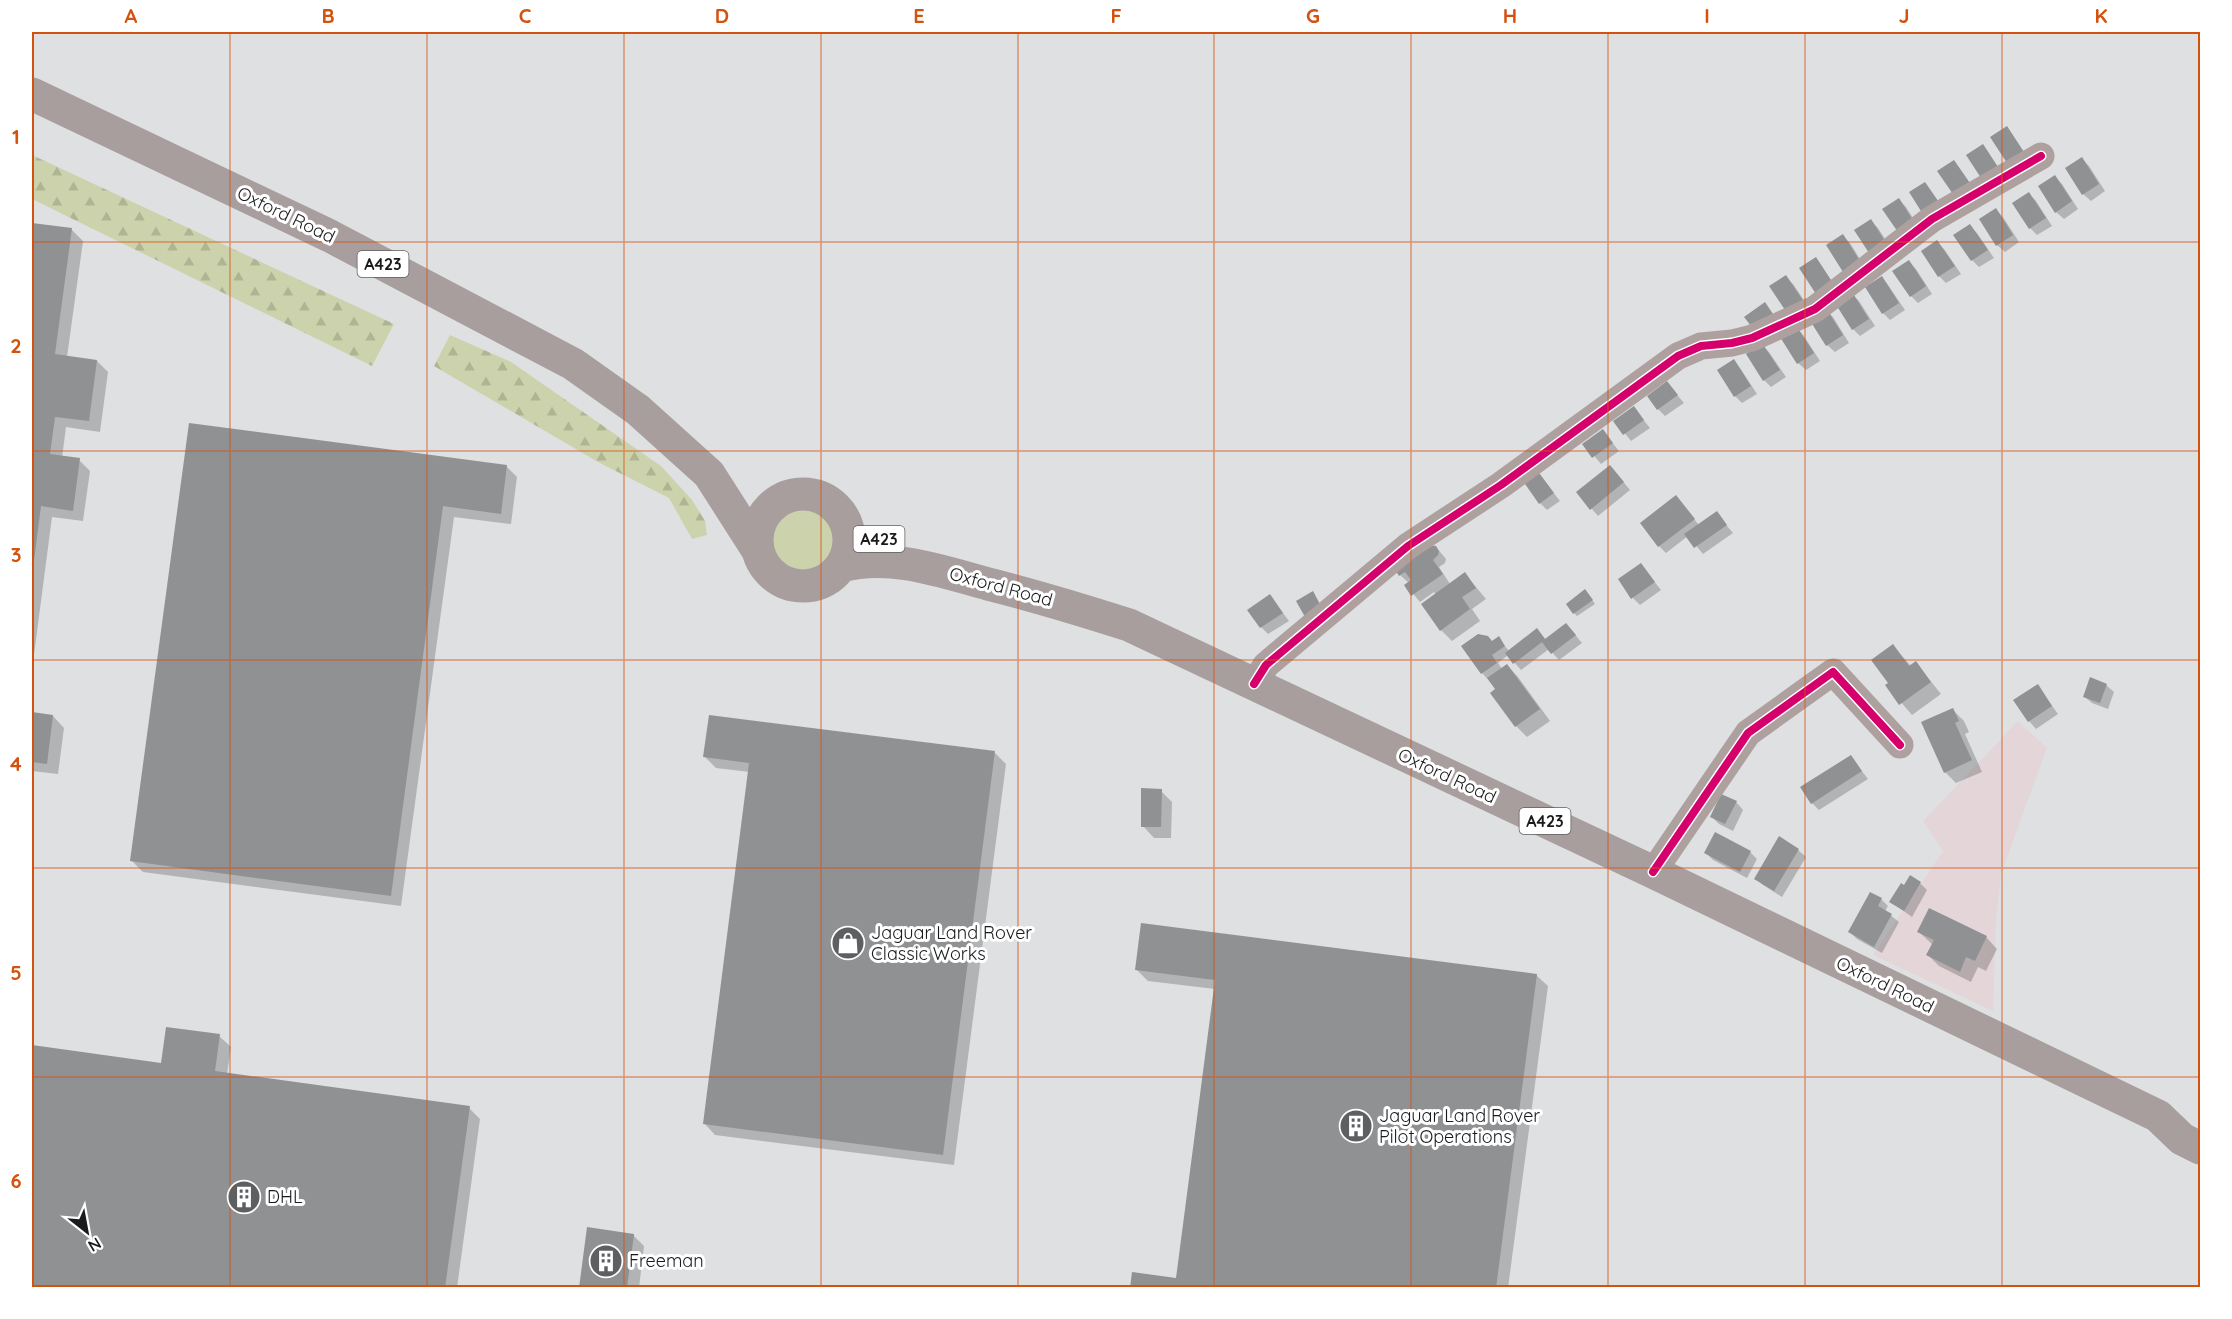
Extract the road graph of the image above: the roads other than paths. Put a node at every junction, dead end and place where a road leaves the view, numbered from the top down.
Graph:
1 (32, 94) edge
2 (2041, 156) dead end
3 (709, 474) junction
4 (789, 495) junction
5 (842, 514) junction
6 (757, 549) junction
7 (918, 565) junction
8 (841, 566) junction
9 (1254, 684) junction
10 (1900, 745) dead end
11 (1653, 872) junction
12 (2158, 1116) junction
13 (2200, 1123) edge
14 (2200, 1148) edge

1 - 3 highway, Oxford Road / A423
2 - 9 street
3 - 4 highway, Oxford Road / A423
3 - 6 highway, Oxford Road / A423
4 - 5 highway
4 - 6 highway
5 - 7 highway, Oxford Road / A423
5 - 8 highway
6 - 8 highway
7 - 8 highway, Oxford Road / A423
7 - 9 highway, Oxford Road / A423
9 - 11 highway, Oxford Road / A423
10 - 11 street
11 - 12 highway, Oxford Road / A423
12 - 13 highway, Oxford Road / A423
12 - 14 highway, Oxford Road / A423

